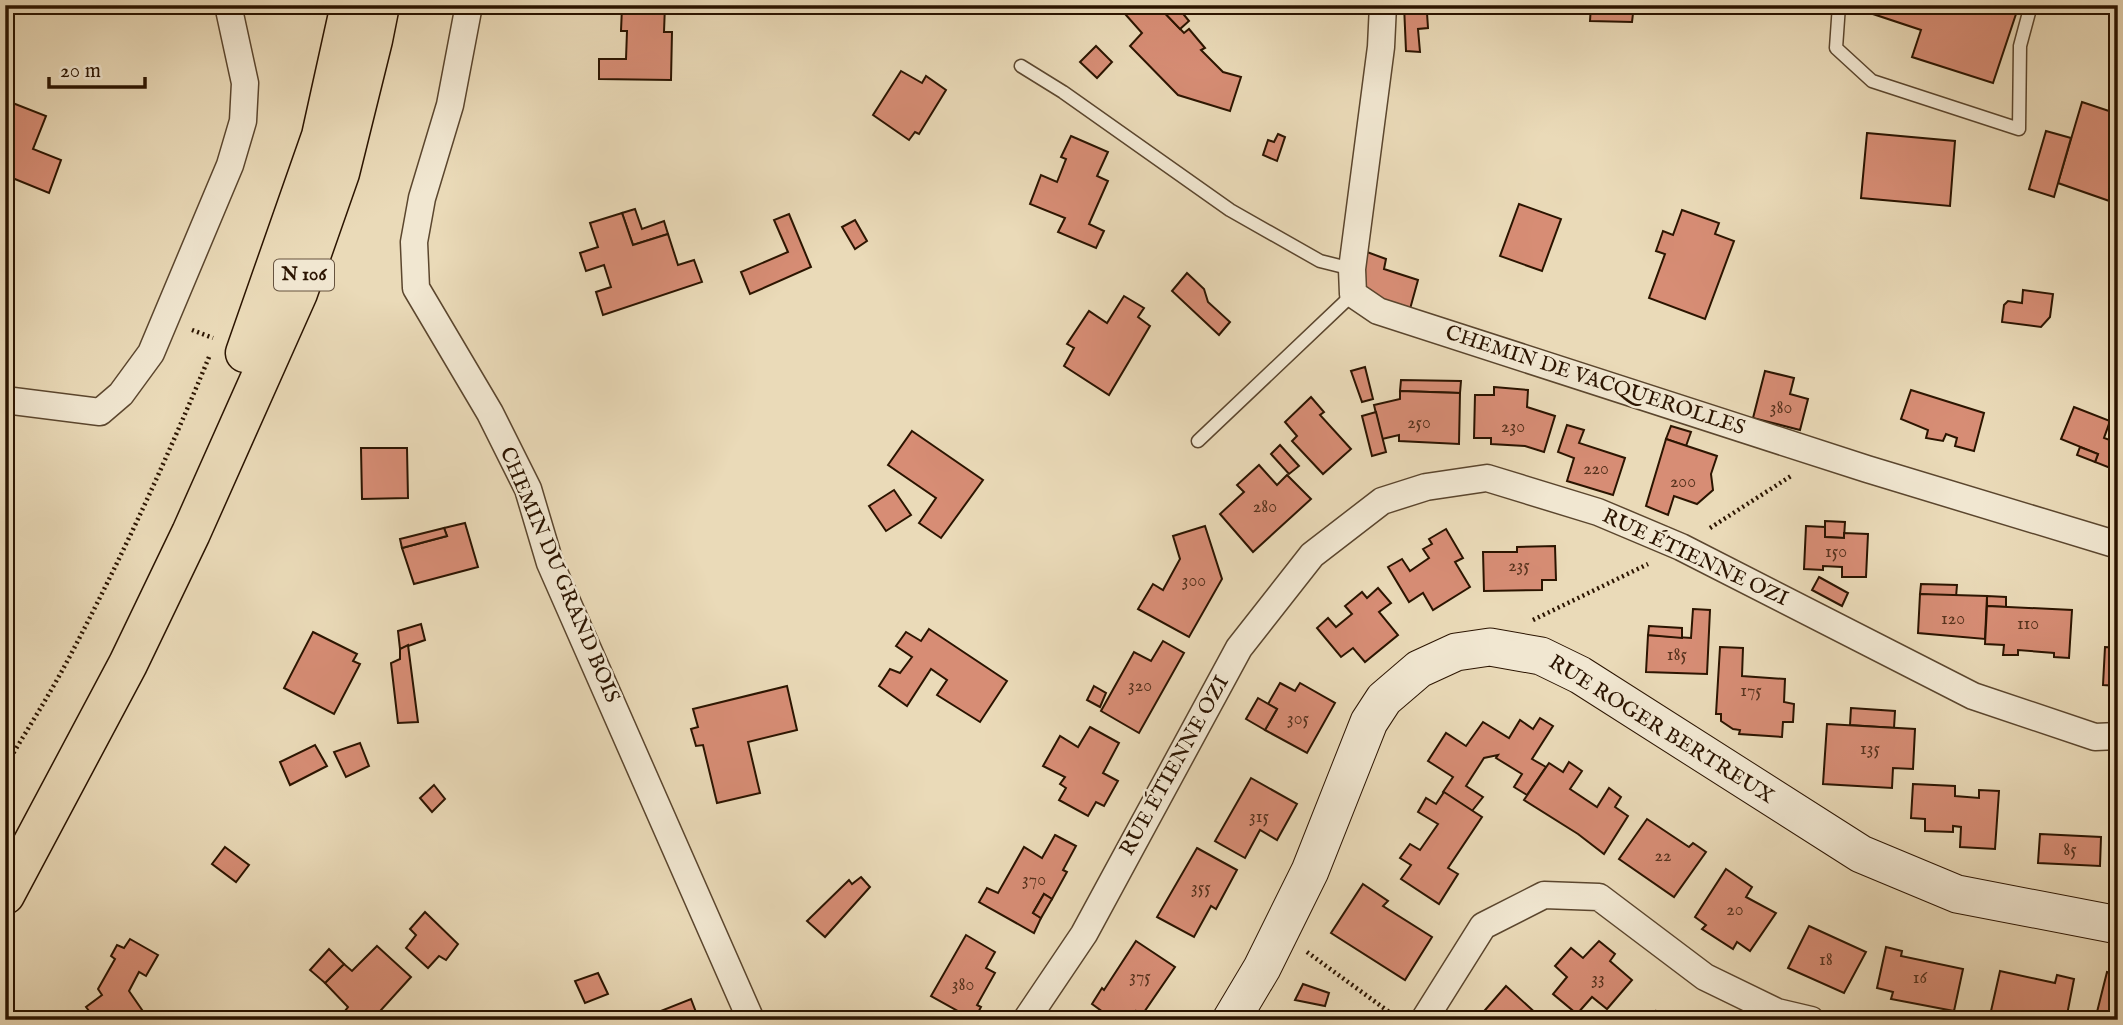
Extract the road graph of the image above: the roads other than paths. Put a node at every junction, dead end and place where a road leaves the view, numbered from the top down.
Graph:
1 (228, 5) edge
2 (350, 5) edge
3 (380, 5) edge
4 (469, 5) edge
5 (1383, 5) edge
6 (1839, 5) edge
7 (2031, 5) edge
8 (1021, 66) dead end
9 (1353, 281) junction
10 (5, 400) edge
11 (1198, 441) dead end
12 (191, 533) junction
13 (2118, 545) edge
14 (2118, 736) edge
15 (5, 895) edge
16 (2118, 925) edge
17 (751, 1020) edge
18 (1026, 1020) edge
19 (1231, 1020) edge
20 (1424, 1020) edge
21 (1811, 1020) edge

1 - 10 street
2 - 12 main road, N 106
3 - 12 main road, N 106
4 - 17 street, CHEMIN DU GRAND BOIS
5 - 9 street
6 - 7 lane
8 - 9 lane
9 - 11 lane
9 - 13 street, CHEMIN DE VACQUEROLLES
12 - 15 main road, N 106
14 - 18 street, RUE ÉTIENNE OZI
16 - 19 street, RUE ROGER BERTREUX
20 - 21 street

